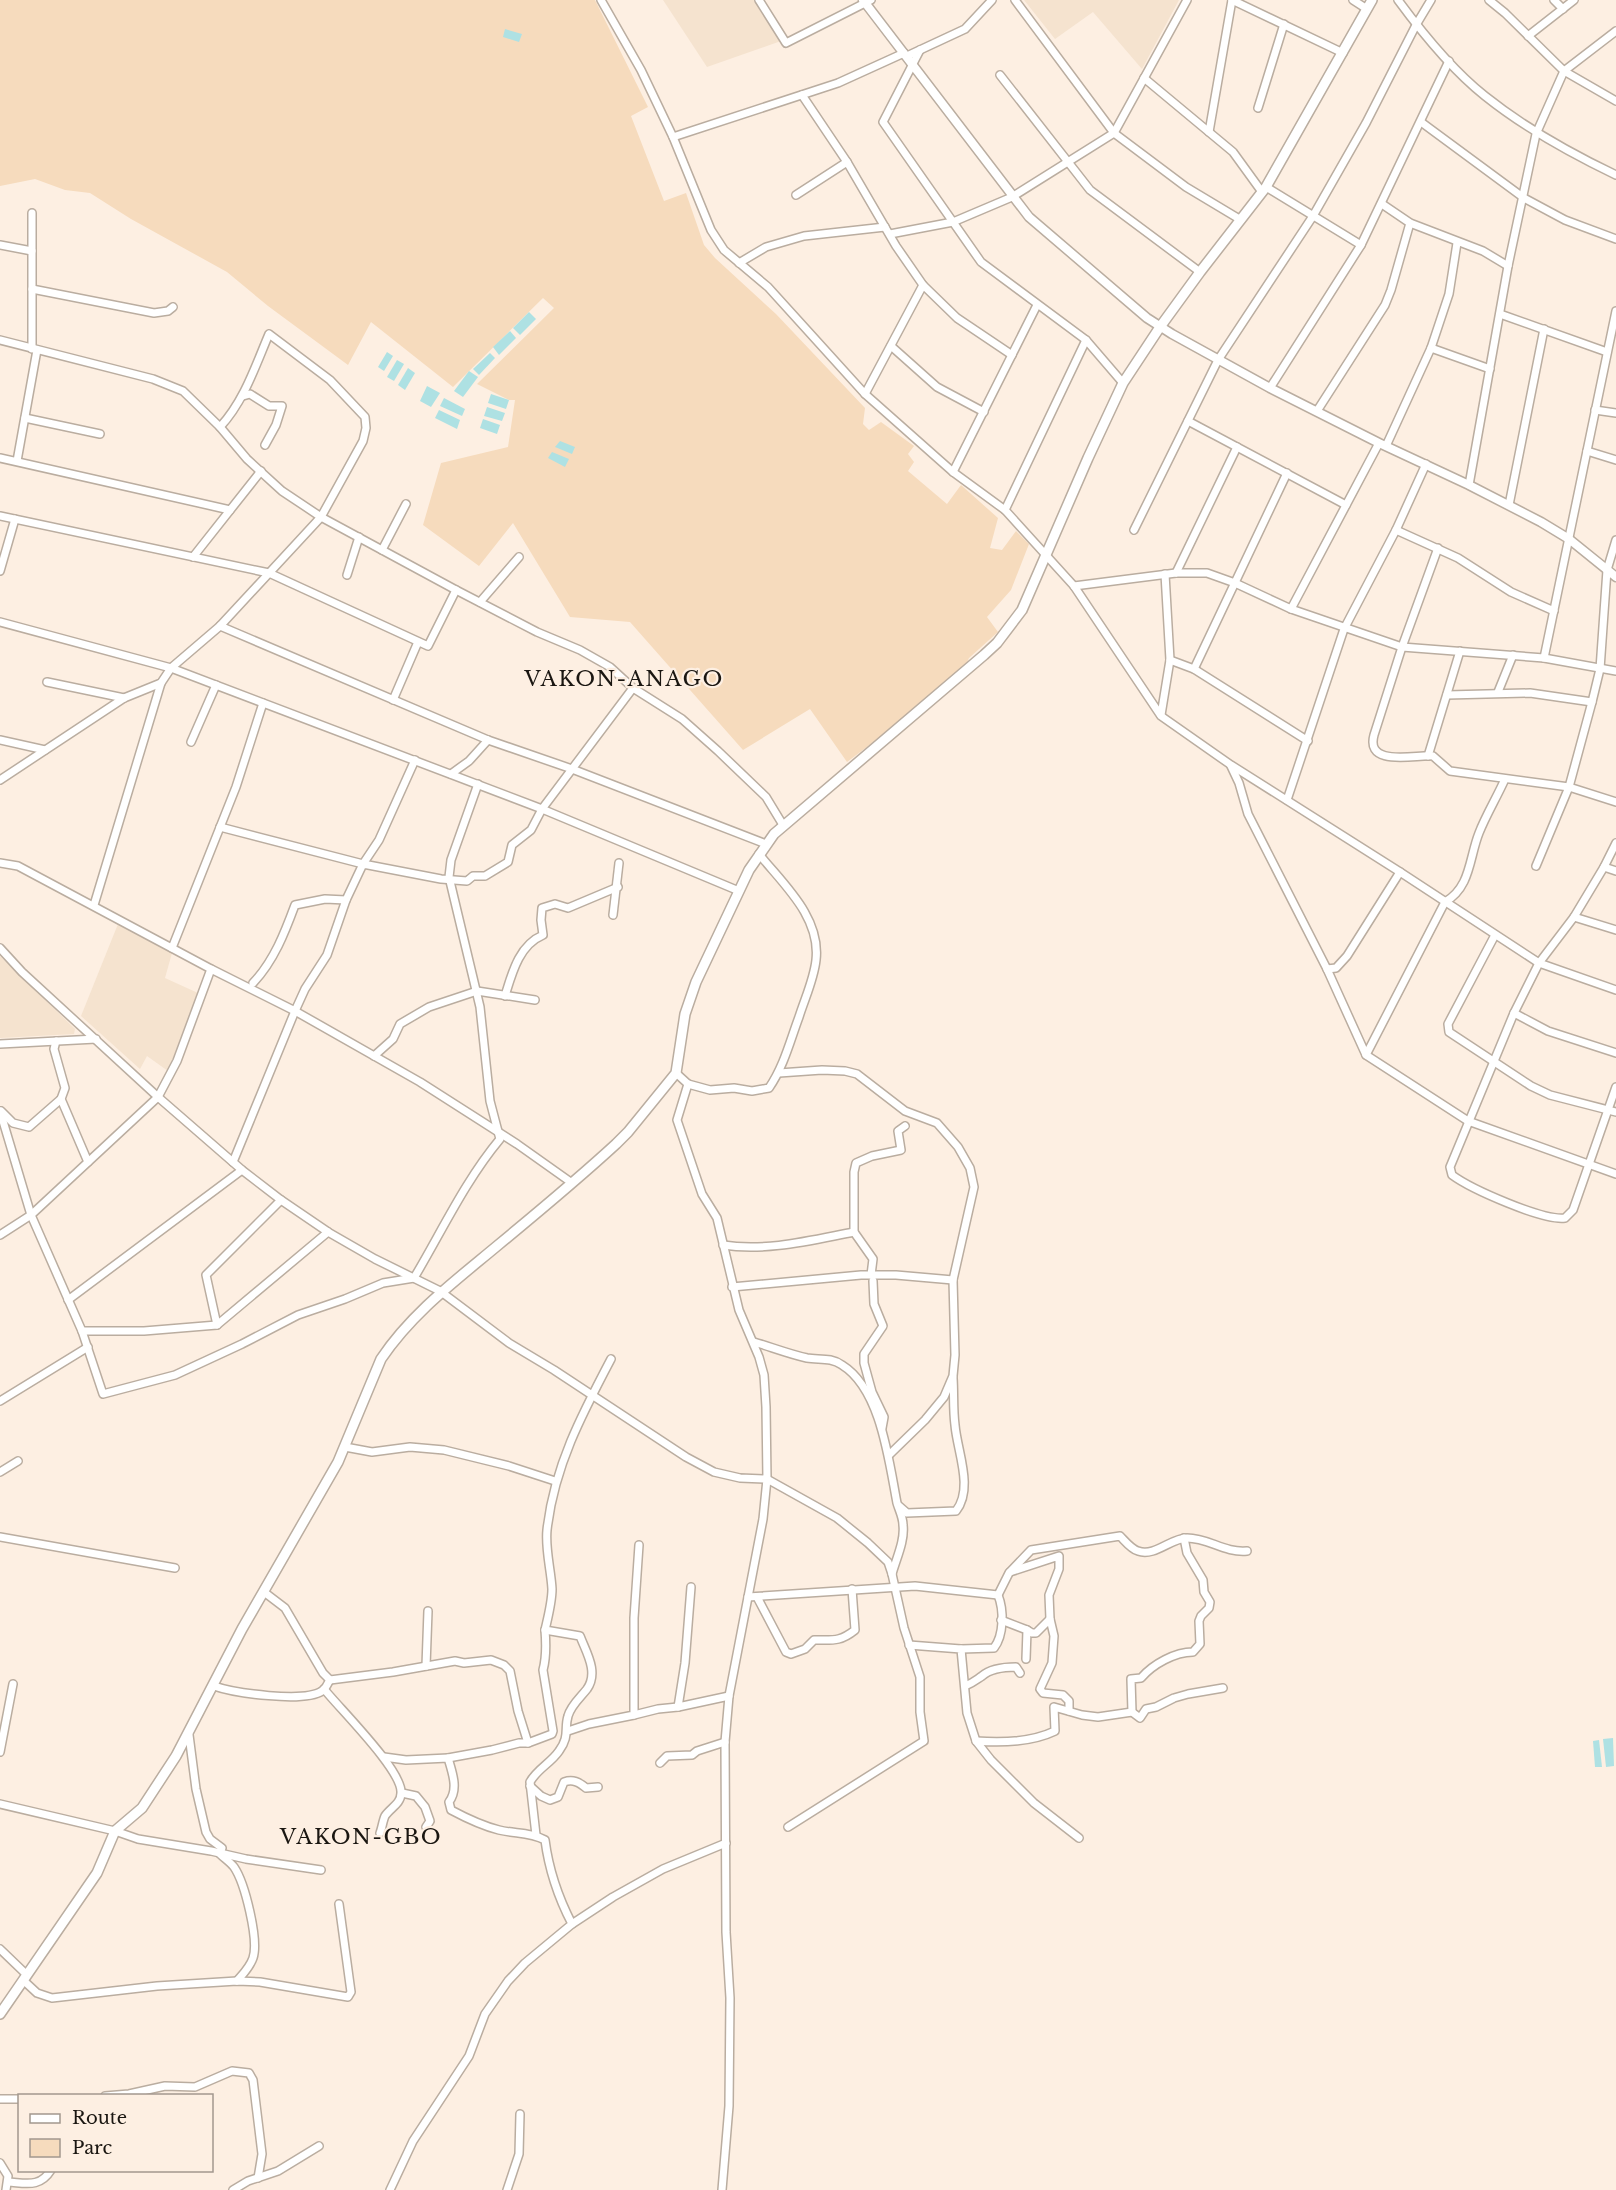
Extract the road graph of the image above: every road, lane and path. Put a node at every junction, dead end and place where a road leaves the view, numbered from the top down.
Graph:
1 (601, 0) edge
2 (759, 0) edge
3 (992, 0) edge
4 (1015, 0) edge
5 (1187, 0) edge
6 (1232, 0) edge
7 (1353, 0) edge
8 (1372, 0) edge
9 (1398, 0) edge
10 (1431, 0) edge
11 (1489, 0) edge
12 (1554, 0) edge
13 (1574, 0) edge
14 (866, 1) edge
15 (1367, 9) junction
16 (1563, 9) junction
17 (1284, 24) junction
18 (1416, 24) junction
19 (1616, 31) edge
20 (1528, 36) junction
21 (920, 50) junction
22 (1343, 53) junction
23 (905, 55) junction
24 (1449, 61) junction
25 (913, 64) junction
26 (1564, 71) junction
27 (1000, 75) dead end
28 (1144, 78) junction
29 (802, 95) junction
30 (1616, 102) edge
31 (1258, 108) dead end
32 (1421, 123) junction
33 (1209, 132) junction
34 (1114, 133) junction
35 (1536, 134) junction
36 (673, 136) junction
37 (1066, 161) junction
38 (847, 162) junction
39 (1616, 175) edge
40 (1264, 189) junction
41 (796, 195) dead end
42 (1012, 197) junction
43 (1524, 198) junction
44 (1382, 204) junction
45 (32, 213) dead end
46 (1313, 216) junction
47 (1241, 220) junction
48 (953, 222) junction
49 (1410, 223) junction
50 (885, 227) junction
51 (890, 234) junction
52 (1616, 239) edge
53 (1457, 243) junction
54 (0, 244) edge
55 (1361, 245) junction
56 (32, 251) junction
57 (739, 262) junction
58 (1508, 266) junction
59 (1200, 272) junction
60 (923, 285) junction
61 (32, 289) junction
62 (1037, 305) junction
63 (173, 308) dead end
64 (1616, 310) edge
65 (1500, 314) junction
66 (1160, 327) junction
67 (1544, 329) junction
68 (0, 340) edge
69 (1086, 340) junction
70 (891, 346) junction
71 (1431, 348) junction
72 (34, 349) junction
73 (1607, 352) junction
74 (1012, 355) junction
75 (1218, 360) junction
76 (1490, 369) junction
77 (1123, 383) junction
78 (1270, 388) junction
79 (865, 394) junction
80 (243, 396) junction
81 (1595, 410) junction
82 (1317, 411) junction
83 (984, 412) junction
84 (1616, 413) edge
85 (25, 418) junction
86 (1188, 421) junction
87 (220, 427) junction
88 (100, 434) dead end
89 (266, 445) dead end
90 (1382, 445) junction
91 (1237, 447) junction
92 (1587, 451) junction
93 (0, 458) edge
94 (1616, 460) edge
95 (17, 461) junction
96 (1426, 464) junction
97 (261, 471) junction
98 (953, 472) junction
99 (1287, 474) junction
100 (1469, 485) junction
101 (406, 504) dead end
102 (1346, 505) junction
103 (1509, 505) junction
104 (230, 510) junction
105 (1005, 510) junction
106 (0, 516) edge
107 (321, 517) junction
108 (15, 519) junction
109 (1134, 530) dead end
110 (1396, 530) junction
111 (359, 537) junction
112 (1569, 539) junction
113 (1616, 540) edge
114 (1437, 548) junction
115 (382, 550) junction
116 (1047, 555) junction
117 (193, 557) junction
118 (519, 558) dead end
119 (1607, 570) junction
120 (0, 571) edge
121 (269, 573) junction
122 (1176, 573) junction
123 (1165, 574) junction
124 (347, 575) dead end
125 (1616, 577) edge
126 (1235, 583) junction
127 (1074, 586) junction
128 (456, 590) junction
129 (480, 602) junction
130 (1292, 609) junction
131 (1554, 611) junction
132 (0, 622) edge
133 (220, 626) junction
134 (1344, 628) junction
135 (418, 642) junction
136 (1402, 647) junction
137 (1460, 651) junction
138 (1513, 655) junction
139 (1544, 658) junction
140 (1170, 660) junction
141 (171, 668) junction
142 (1194, 669) junction
143 (1600, 669) junction
144 (1616, 671) edge
145 (47, 682) dead end
146 (161, 683) junction
147 (216, 685) junction
148 (633, 688) junction
149 (1498, 692) junction
150 (1447, 695) junction
151 (124, 698) junction
152 (393, 700) junction
153 (1592, 702) junction
154 (263, 703) junction
155 (1161, 716) junction
156 (0, 740) edge
157 (488, 740) junction
158 (1308, 741) junction
159 (191, 742) dead end
160 (45, 750) junction
161 (1428, 756) junction
162 (415, 760) junction
163 (1230, 765) junction
164 (572, 769) junction
165 (451, 774) junction
166 (1505, 779) junction
167 (0, 780) edge
168 (478, 784) junction
169 (1569, 787) junction
170 (1287, 800) junction
171 (1616, 802) edge
172 (542, 809) junction
173 (783, 825) junction
174 (220, 827) junction
175 (1616, 843) edge
176 (766, 844) junction
177 (759, 854) junction
178 (0, 863) edge
179 (620, 863) dead end
180 (363, 864) junction
181 (1536, 866) dead end
182 (1604, 867) junction
183 (1616, 871) edge
184 (1400, 872) junction
185 (450, 880) junction
186 (618, 887) junction
187 (739, 891) junction
188 (346, 900) junction
189 (1445, 902) junction
190 (94, 905) junction
191 (613, 915) dead end
192 (1574, 917) junction
193 (1616, 930) edge
194 (1495, 935) junction
195 (0, 948) edge
196 (172, 948) junction
197 (1539, 963) junction
198 (211, 969) junction
199 (1327, 969) junction
200 (253, 983) dead end
201 (1616, 990) edge
202 (477, 991) junction
203 (505, 996) junction
204 (535, 1000) dead end
205 (295, 1011) junction
206 (1514, 1013) junction
207 (96, 1039) junction
208 (56, 1041) junction
209 (0, 1044) edge
210 (1616, 1053) edge
211 (1366, 1055) junction
212 (374, 1056) junction
213 (1493, 1062) junction
214 (676, 1073) junction
215 (779, 1073) junction
216 (688, 1084) junction
217 (1616, 1087) edge
218 (158, 1097) junction
219 (61, 1099) junction
220 (0, 1110) edge
221 (1612, 1111) edge
222 (1468, 1121) junction
223 (905, 1126) dead end
224 (500, 1132) junction
225 (88, 1162) junction
226 (233, 1162) junction
227 (1588, 1165) junction
228 (242, 1170) junction
229 (1616, 1174) edge
230 (572, 1183) junction
231 (281, 1200) junction
232 (31, 1215) junction
233 (328, 1232) junction
234 (854, 1232) junction
235 (0, 1235) edge
236 (723, 1245) junction
237 (414, 1278) junction
238 (872, 1278) junction
239 (953, 1280) junction
240 (732, 1287) junction
241 (440, 1291) junction
242 (68, 1300) junction
243 (217, 1325) junction
244 (82, 1331) junction
245 (754, 1342) junction
246 (88, 1347) junction
247 (611, 1359) dead end
248 (953, 1376) junction
249 (592, 1396) junction
250 (0, 1401) edge
251 (881, 1431) junction
252 (345, 1447) junction
253 (889, 1455) junction
254 (18, 1461) dead end
255 (0, 1472) edge
256 (767, 1479) junction
257 (555, 1482) junction
258 (898, 1506) junction
259 (0, 1537) edge
260 (1184, 1538) junction
261 (1067, 1544) junction
262 (639, 1545) dead end
263 (1247, 1551) dead end
264 (1059, 1556) junction
265 (175, 1568) dead end
266 (1009, 1573) junction
267 (892, 1574) junction
268 (895, 1586) junction
269 (691, 1587) dead end
270 (852, 1589) junction
271 (264, 1592) junction
272 (998, 1595) junction
273 (748, 1597) junction
274 (757, 1597) junction
275 (428, 1611) dead end
276 (1050, 1619) junction
277 (1001, 1620) junction
278 (545, 1630) junction
279 (1027, 1630) junction
280 (909, 1644) junction
281 (960, 1649) junction
282 (1026, 1659) dead end
283 (426, 1666) junction
284 (1020, 1673) dead end
285 (330, 1680) junction
286 (13, 1684) dead end
287 (214, 1686) junction
288 (965, 1686) junction
289 (1223, 1688) dead end
290 (324, 1689) junction
291 (729, 1696) junction
292 (678, 1707) junction
293 (1069, 1711) junction
294 (1132, 1712) junction
295 (634, 1715) junction
296 (568, 1731) junction
297 (189, 1735) junction
298 (976, 1741) junction
299 (725, 1742) junction
300 (528, 1743) junction
301 (0, 1752) edge
302 (384, 1757) junction
303 (448, 1758) junction
304 (660, 1762) dead end
305 (530, 1786) junction
306 (598, 1787) dead end
307 (402, 1793) junction
308 (0, 1804) edge
309 (456, 1813) junction
310 (460, 1823) dead end
311 (426, 1827) dead end
312 (788, 1827) dead end
313 (115, 1831) junction
314 (380, 1833) dead end
315 (536, 1835) junction
316 (1079, 1838) dead end
317 (726, 1843) junction
318 (220, 1854) junction
319 (321, 1870) dead end
320 (339, 1904) dead end
321 (572, 1924) junction
322 (0, 1948) edge
323 (24, 1977) junction
324 (237, 1981) junction
325 (0, 2014) edge
326 (129, 2094) edge
327 (0, 2099) edge
328 (18, 2099) edge
329 (520, 2114) dead end
330 (319, 2146) dead end
331 (0, 2163) edge
332 (50, 2172) edge
333 (258, 2178) junction
334 (8, 2182) junction
335 (6, 2190) edge
336 (233, 2190) edge
337 (390, 2190) edge
338 (507, 2190) edge
339 (722, 2190) edge

1 - 36 street
2 - 14 street
3 - 21 street
4 - 34 street
5 - 28 street
6 - 17 street
6 - 33 street
7 - 15 street
8 - 15 main road
9 - 18 street
10 - 18 street
11 - 20 street
12 - 16 street
13 - 16 street
14 - 23 street
15 - 22 main road
16 - 20 street
17 - 22 street
17 - 31 street
18 - 24 street
18 - 46 street
19 - 26 street
20 - 26 street
21 - 23 street
21 - 25 street
22 - 40 main road
23 - 25 street
23 - 29 street
24 - 32 street
24 - 35 street
25 - 42 street
25 - 48 street
26 - 30 street
26 - 35 street
27 - 37 street
28 - 33 street
28 - 34 street
29 - 36 street
29 - 38 street
32 - 43 street
32 - 44 street
33 - 40 street
34 - 37 street
34 - 47 street
35 - 39 street
35 - 43 street
36 - 57 street
37 - 42 street
37 - 59 street
38 - 41 street
38 - 50 street
40 - 46 street
40 - 47 main road
42 - 48 street
42 - 66 street
43 - 52 street
43 - 58 street
44 - 49 street
44 - 55 street
45 - 56 street
46 - 55 street
46 - 75 street
47 - 59 main road
48 - 51 street
48 - 62 street
49 - 53 street
49 - 82 street
50 - 51 street
50 - 57 street
51 - 60 street
53 - 58 street
53 - 71 street
54 - 56 street
55 - 78 street
56 - 61 street
57 - 79 street
58 - 65 street
59 - 66 main road
60 - 70 street
60 - 74 street
61 - 63 street
61 - 72 street
62 - 69 street
62 - 74 street
64 - 73 street
65 - 67 street
65 - 76 street
66 - 75 street
66 - 77 main road
67 - 73 street
67 - 103 street
68 - 72 street
69 - 77 street
69 - 105 street
70 - 79 street
70 - 83 street
71 - 76 street
71 - 90 street
72 - 85 street
72 - 87 street
73 - 81 street
74 - 83 street
75 - 78 street
75 - 86 street
76 - 100 street
77 - 116 main road
78 - 82 street
79 - 98 street
80 - 87 street
80 - 89 street
80 - 107 street
81 - 84 street
81 - 92 street
82 - 90 street
83 - 98 street
85 - 88 street
85 - 95 street
86 - 91 street
86 - 109 street
87 - 97 street
90 - 96 street
90 - 102 street
91 - 99 street
91 - 122 street
92 - 94 street
92 - 112 street
93 - 95 street
95 - 104 street
96 - 100 street
96 - 110 street
97 - 104 street
97 - 107 street
98 - 105 street
99 - 102 street
99 - 126 street
100 - 103 street
101 - 115 street
102 - 130 street
103 - 112 street
104 - 117 street
105 - 116 street
106 - 108 street
107 - 111 street
107 - 121 street
108 - 117 street
108 - 120 street
110 - 114 street
110 - 134 street
111 - 115 street
111 - 124 street
112 - 119 street
112 - 131 street
113 - 119 street
114 - 131 street
114 - 136 street
115 - 128 street
116 - 127 street
116 - 173 main road
117 - 121 street
118 - 129 street
119 - 125 street
119 - 143 street
121 - 133 street
121 - 135 street
122 - 123 street
122 - 126 street
123 - 127 street
123 - 140 street
126 - 130 street
126 - 142 street
127 - 155 street
128 - 129 street
128 - 135 street
129 - 148 street
130 - 134 street
131 - 139 street
132 - 141 street
133 - 141 street
133 - 152 street
134 - 136 street
134 - 158 street
135 - 152 street
136 - 137 street
136 - 161 street
137 - 138 street
137 - 150 street
138 - 139 street
138 - 149 street
139 - 143 street
140 - 142 street
140 - 155 street
141 - 146 street
141 - 147 street
142 - 158 street
143 - 144 street
143 - 153 street
145 - 151 street
146 - 151 street
146 - 190 street
147 - 154 street
147 - 159 street
148 - 164 street
148 - 173 street
149 - 150 street
149 - 153 street
150 - 161 street
151 - 160 street
152 - 157 street
153 - 169 street
154 - 162 street
154 - 174 street
155 - 163 street
156 - 160 street
157 - 164 street
157 - 165 street
158 - 170 street
160 - 167 street
161 - 166 street
162 - 165 street
162 - 180 street
163 - 170 street
163 - 199 street
164 - 172 street
164 - 176 street
165 - 168 street
166 - 169 street
166 - 189 street
168 - 172 street
168 - 185 street
169 - 171 street
169 - 181 street
170 - 184 street
172 - 185 street
172 - 187 street
173 - 176 main road
174 - 180 street
174 - 196 street
175 - 182 street
176 - 177 main road
177 - 187 main road
177 - 215 street
178 - 190 street
179 - 186 street
180 - 185 street
180 - 188 street
182 - 183 street
182 - 192 street
184 - 189 street
184 - 199 street
185 - 202 street
186 - 191 street
186 - 203 street
187 - 214 main road
188 - 200 street
188 - 205 street
189 - 194 street
189 - 211 street
190 - 196 street
192 - 193 street
192 - 197 street
194 - 197 street
194 - 213 street
195 - 207 street
196 - 198 street
197 - 201 street
197 - 206 street
198 - 205 street
198 - 218 street
199 - 211 street
202 - 203 street
202 - 212 street
202 - 224 street
203 - 204 street
205 - 212 street
205 - 226 street
206 - 210 street
206 - 213 street
207 - 208 street
207 - 218 street
208 - 209 street
208 - 219 street
211 - 222 street
212 - 224 street
213 - 221 street
213 - 222 street
214 - 216 street
214 - 230 main road
215 - 216 street
215 - 239 street
216 - 236 street
217 - 221 street
218 - 225 street
218 - 226 street
219 - 220 street
219 - 225 street
220 - 232 street
221 - 227 street
222 - 227 street
222 - 227 street
223 - 234 street
224 - 230 street
224 - 237 street
225 - 232 street
226 - 228 street
227 - 229 street
228 - 231 street
228 - 242 street
230 - 241 main road
231 - 233 street
231 - 243 street
232 - 235 street
232 - 242 street
233 - 237 street
233 - 243 street
234 - 236 street
234 - 238 street
236 - 240 street
237 - 241 street
237 - 246 street
238 - 239 street
238 - 240 street
238 - 251 street
239 - 248 street
240 - 245 street
241 - 249 street
241 - 252 main road
242 - 244 street
243 - 244 street
244 - 246 street
245 - 251 street
245 - 256 street
246 - 250 street
247 - 249 street
248 - 253 street
248 - 258 street
249 - 256 street
249 - 257 street
251 - 253 street
252 - 257 street
252 - 271 main road
253 - 258 street
254 - 255 street
256 - 267 street
256 - 273 street
257 - 278 street
258 - 267 street
259 - 265 street
260 - 261 street
260 - 263 street
260 - 294 street
261 - 264 street
261 - 266 street
262 - 295 street
264 - 266 street
264 - 276 street
266 - 272 street
267 - 268 street
268 - 270 street
268 - 272 street
268 - 280 street
269 - 292 street
270 - 274 street
270 - 274 street
271 - 285 street
271 - 287 main road
272 - 277 street
273 - 274 street
273 - 291 street
275 - 283 street
276 - 279 street
276 - 293 street
277 - 279 street
277 - 281 street
278 - 296 street
278 - 300 street
279 - 282 street
280 - 281 street
280 - 312 street
281 - 288 street
283 - 285 street
283 - 300 street
284 - 288 street
285 - 290 street
286 - 301 street
287 - 290 street
287 - 297 main road
288 - 298 street
289 - 294 street
290 - 302 street
291 - 292 street
291 - 299 street
292 - 295 street
293 - 294 street
293 - 298 street
295 - 296 street
296 - 305 street
297 - 313 main road
297 - 318 street
298 - 316 street
299 - 304 street
299 - 317 street
300 - 303 street
302 - 303 street
302 - 307 street
303 - 309 street
305 - 306 street
305 - 315 street
307 - 311 street
307 - 314 street
308 - 313 street
309 - 310 street
309 - 315 street
313 - 318 street
313 - 323 main road
315 - 321 street
317 - 321 street
317 - 339 street
318 - 319 street
318 - 324 street
320 - 324 street
321 - 337 street
322 - 323 street
323 - 324 street
323 - 325 main road
326 - 333 street
327 - 328 street
329 - 338 street
330 - 333 street
331 - 334 street
332 - 334 street
333 - 336 street
334 - 335 street

